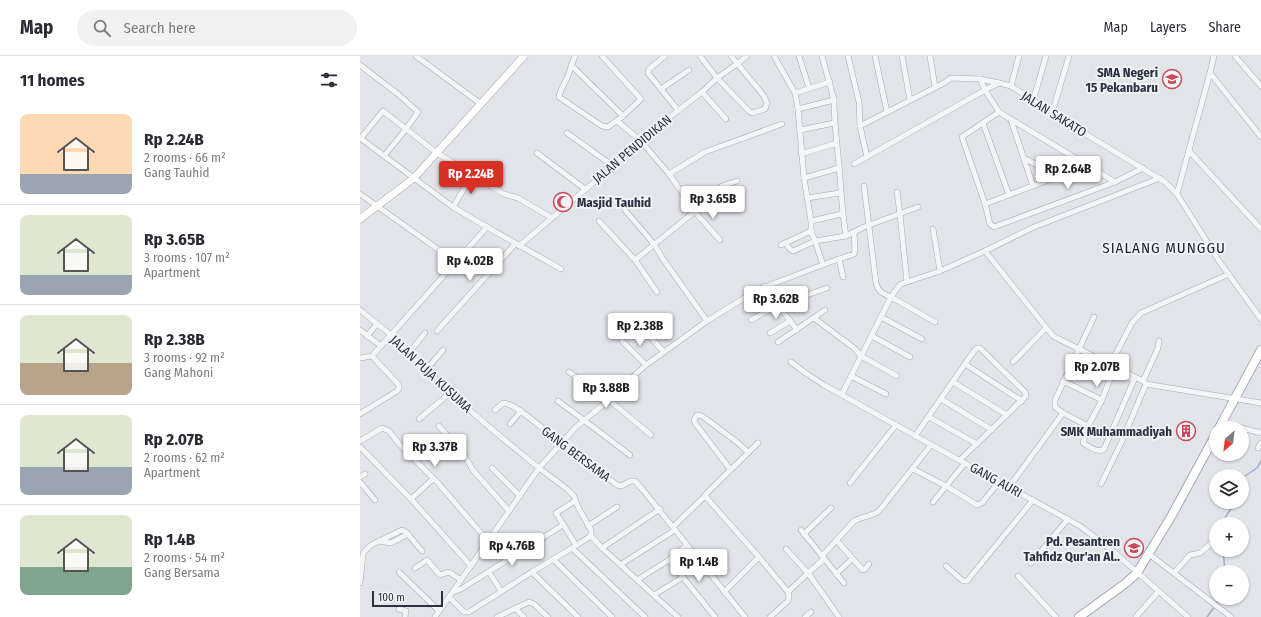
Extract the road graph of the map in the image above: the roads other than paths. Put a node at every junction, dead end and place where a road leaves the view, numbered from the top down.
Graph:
1 (416, 56) edge
2 (524, 56) edge
3 (575, 56) edge
4 (602, 56) edge
5 (665, 56) edge
6 (700, 56) edge
7 (731, 56) edge
8 (747, 56) edge
9 (774, 56) edge
10 (799, 56) edge
11 (822, 56) edge
12 (848, 56) edge
13 (875, 56) edge
14 (902, 56) edge
15 (930, 56) edge
16 (1019, 56) edge
17 (1046, 56) edge
18 (1069, 56) edge
19 (1214, 56) edge
20 (1235, 56) edge
21 (738, 64) junction
22 (360, 65) edge
23 (571, 65) junction
24 (688, 70) dead end
25 (1210, 73) junction
26 (716, 78) junction
27 (980, 79) junction
28 (830, 82) junction
29 (999, 83) junction
30 (1011, 86) junction
31 (1261, 86) edge
32 (935, 87) junction
33 (809, 88) junction
34 (661, 89) junction
35 (985, 90) junction
36 (702, 92) junction
37 (795, 93) junction
38 (834, 100) junction
39 (910, 100) junction
40 (1033, 101) junction
41 (481, 104) junction
42 (678, 110) junction
43 (798, 110) junction
44 (887, 112) junction
45 (998, 112) junction
46 (1052, 113) junction
47 (623, 116) junction
48 (726, 119) dead end
49 (1011, 120) junction
50 (617, 121) junction
51 (834, 122) junction
52 (983, 122) junction
53 (782, 124) dead end
54 (860, 126) junction
55 (406, 129) junction
56 (800, 130) junction
57 (567, 133) dead end
58 (1261, 137) edge
59 (360, 138) edge
60 (640, 140) junction
61 (837, 143) junction
62 (1189, 150) junction
63 (437, 153) junction
64 (536, 153) dead end
65 (802, 154) junction
66 (384, 156) junction
67 (867, 157) junction
68 (1024, 158) junction
69 (854, 164) dead end
70 (612, 166) junction
71 (1088, 166) junction
72 (839, 168) junction
73 (1142, 168) junction
74 (473, 174) junction
75 (669, 174) junction
76 (1059, 177) junction
77 (414, 178) junction
78 (804, 178) junction
79 (1160, 178) junction
80 (737, 181) dead end
81 (1115, 182) junction
82 (864, 186) dead end
83 (1033, 186) junction
84 (585, 189) junction
85 (897, 192) dead end
86 (840, 193) junction
87 (360, 194) edge
88 (1177, 194) junction
89 (1009, 195) junction
90 (807, 198) junction
91 (985, 204) junction
92 (377, 206) junction
93 (453, 207) junction
94 (918, 207) dead end
95 (625, 210) dead end
96 (693, 210) junction
97 (842, 214) junction
98 (900, 214) junction
99 (552, 218) junction
100 (360, 219) edge
101 (599, 221) dead end
102 (810, 221) junction
103 (868, 225) junction
104 (487, 228) junction
105 (933, 229) dead end
106 (1261, 229) edge
107 (811, 231) junction
108 (854, 232) junction
109 (846, 236) junction
110 (720, 240) dead end
111 (815, 241) junction
112 (654, 244) junction
113 (517, 245) junction
114 (985, 251) junction
115 (839, 259) junction
116 (635, 260) junction
117 (456, 262) junction
118 (823, 265) junction
119 (561, 269) dead end
120 (940, 271) junction
121 (1229, 274) junction
122 (843, 277) dead end
123 (907, 282) junction
124 (764, 286) junction
125 (828, 288) dead end
126 (657, 292) dead end
127 (892, 297) junction
128 (778, 305) junction
129 (360, 310) edge
130 (825, 310) dead end
131 (881, 317) junction
132 (1094, 317) dead end
133 (814, 318) junction
134 (1261, 319) edge
135 (751, 320) dead end
136 (707, 321) junction
137 (790, 321) junction
138 (935, 322) dead end
139 (377, 324) junction
140 (640, 326) dead end
141 (1046, 328) junction
142 (360, 330) edge
143 (797, 330) junction
144 (437, 331) dead end
145 (425, 333) dead end
146 (770, 333) dead end
147 (391, 335) junction
148 (367, 336) junction
149 (872, 336) junction
150 (922, 339) dead end
151 (622, 341) dead end
152 (1159, 341) dead end
153 (778, 342) dead end
154 (381, 346) junction
155 (1078, 349) junction
156 (443, 350) dead end
157 (1261, 350) edge
158 (664, 352) junction
159 (409, 353) junction
160 (372, 356) junction
161 (861, 356) junction
162 (910, 357) dead end
163 (360, 358) edge
164 (1073, 360) junction
165 (791, 362) dead end
166 (1013, 362) dead end
167 (965, 364) junction
168 (646, 365) junction
169 (1110, 365) junction
170 (426, 370) junction
171 (569, 372) dead end
172 (851, 376) junction
173 (897, 376) dead end
174 (1110, 380) junction
175 (1063, 381) junction
176 (953, 382) junction
177 (1144, 383) junction
178 (450, 393) junction
179 (842, 394) junction
180 (886, 394) dead end
181 (941, 399) junction
182 (609, 400) junction
183 (1102, 400) junction
184 (1234, 400) junction
185 (1022, 401) junction
186 (558, 402) dead end
187 (1261, 403) edge
188 (495, 410) dead end
189 (521, 411) junction
190 (1063, 412) junction
191 (360, 414) edge
192 (1007, 415) junction
193 (929, 417) junction
194 (419, 419) dead end
195 (585, 420) junction
196 (1223, 421) edge
197 (510, 424) dead end
198 (896, 425) junction
199 (439, 426) dead end
200 (1088, 426) junction
201 (992, 430) junction
202 (1249, 430) edge
203 (1261, 433) edge
204 (651, 435) dead end
205 (915, 436) junction
206 (360, 441) edge
207 (758, 443) dead end
208 (562, 444) junction
209 (977, 444) junction
210 (932, 445) junction
211 (360, 447) edge
212 (1209, 447) edge
213 (748, 452) junction
214 (630, 455) dead end
215 (962, 462) junction
216 (492, 468) dead end
217 (539, 468) junction
218 (913, 468) junction
219 (730, 469) junction
220 (434, 479) junction
221 (360, 482) edge
222 (999, 482) junction
223 (850, 483) dead end
224 (1101, 484) dead end
225 (946, 486) junction
226 (1010, 487) junction
227 (520, 496) junction
228 (705, 496) junction
229 (411, 498) junction
230 (375, 500) dead end
231 (1033, 500) junction
232 (575, 501) junction
233 (934, 502) dead end
234 (617, 507) dead end
235 (831, 508) dead end
236 (660, 509) junction
237 (509, 512) junction
238 (1068, 519) junction
239 (563, 525) junction
240 (588, 526) junction
241 (674, 529) junction
242 (408, 534) junction
243 (591, 536) junction
244 (379, 541) junction
245 (488, 541) junction
246 (837, 541) junction
247 (687, 545) junction
248 (1209, 545) edge
249 (574, 547) junction
250 (602, 548) junction
251 (786, 550) dead end
252 (422, 551) dead end
253 (1149, 554) junction
254 (759, 557) junction
255 (823, 557) junction
256 (553, 559) junction
257 (852, 559) junction
258 (669, 560) junction
259 (1031, 563) dead end
260 (869, 564) dead end
261 (620, 565) junction
262 (471, 566) junction
263 (946, 566) dead end
264 (415, 568) dead end
265 (399, 572) dead end
266 (489, 572) junction
267 (532, 572) junction
268 (808, 573) junction
269 (1137, 573) junction
270 (1174, 573) junction
271 (836, 574) junction
272 (1018, 576) dead end
273 (683, 577) junction
274 (461, 580) junction
275 (637, 580) junction
276 (360, 583) edge
277 (844, 583) dead end
278 (501, 591) junction
279 (724, 592) junction
280 (788, 592) junction
281 (1158, 592) junction
282 (451, 595) junction
283 (654, 595) junction
284 (515, 608) junction
285 (399, 609) dead end
286 (439, 611) junction
287 (811, 612) dead end
288 (405, 617) edge
289 (435, 617) edge
290 (498, 617) edge
291 (524, 617) edge
292 (548, 617) edge
293 (578, 617) edge
294 (612, 617) edge
295 (645, 617) edge
296 (678, 617) edge
297 (715, 617) edge
298 (744, 617) edge
299 (770, 617) edge
300 (805, 617) edge
301 (839, 617) edge
302 (1056, 617) edge
303 (1079, 617) edge
304 (1136, 617) edge
305 (1188, 617) edge
306 (1231, 617) edge

1 - 41 street
2 - 41 street
3 - 23 street
4 - 47 street
5 - 34 street
6 - 26 street
7 - 21 street
8 - 21 street, JALAN PENDIDIKAN
9 - 37 street
10 - 33 street
11 - 28 street
12 - 54 street
13 - 44 street
14 - 39 street
15 - 32 street
16 - 30 street, JALAN SAKATO
17 - 40 street
18 - 46 street
19 - 25 street
20 - 31 street
21 - 26 street, JALAN PENDIDIKAN
21 - 26 street
22 - 55 street
23 - 47 street
23 - 50 street
24 - 34 street
25 - 58 street
25 - 62 street
26 - 36 street, JALAN PENDIDIKAN
27 - 29 street
27 - 32 street
27 - 35 street
28 - 33 street
28 - 38 street
29 - 30 street
29 - 35 street
30 - 40 street, JALAN SAKATO
32 - 39 street
33 - 37 street
34 - 42 street
35 - 45 street
35 - 67 street
36 - 42 street, JALAN PENDIDIKAN
36 - 48 street
37 - 43 street
38 - 43 street
38 - 51 street
39 - 44 street
40 - 46 street, JALAN SAKATO
41 - 63 street
42 - 60 street, JALAN PENDIDIKAN
43 - 56 street
44 - 54 street
45 - 49 street
45 - 52 street
46 - 73 street, JALAN SAKATO
47 - 50 street
49 - 68 street
49 - 71 street
50 - 60 street
51 - 56 street
51 - 61 street
52 - 89 street
52 - 91 street
53 - 75 street
54 - 67 street
55 - 59 street
55 - 63 street
55 - 66 street
56 - 65 street
57 - 70 street
59 - 66 street
60 - 70 street, JALAN PENDIDIKAN
60 - 75 street
61 - 65 street
61 - 72 street
62 - 88 street
62 - 106 street
63 - 74 street
63 - 77 street
64 - 84 street
65 - 78 street
66 - 77 street
67 - 69 street
68 - 76 street
68 - 83 street
70 - 84 street, JALAN PENDIDIKAN
71 - 76 street
71 - 81 street
72 - 78 street
72 - 86 street
73 - 79 street, JALAN SAKATO
73 - 81 street
74 - 93 street
74 - 99 street
75 - 96 street
76 - 83 street
77 - 92 street
77 - 93 street
78 - 90 street
79 - 88 street, JALAN SAKATO
79 - 114 street
80 - 96 street
81 - 91 street
82 - 103 street
83 - 89 street
84 - 99 street, JALAN PENDIDIKAN
85 - 98 street
86 - 90 street
86 - 97 street
87 - 92 street
88 - 121 street, JALAN SAKATO
89 - 91 street
90 - 102 street
92 - 100 street
92 - 117 street
93 - 104 street
94 - 98 street
95 - 112 street
96 - 110 street
96 - 112 street
97 - 102 street
97 - 109 street
98 - 103 street
98 - 123 street
99 - 113 street, JALAN PENDIDIKAN
101 - 116 street
102 - 107 street
103 - 108 street
103 - 127 street
104 - 113 street
104 - 117 street
105 - 120 street
107 - 111 street
107 - 111 street
108 - 109 street
108 - 115 street
109 - 111 street
111 - 118 street
112 - 116 street
112 - 136 street
113 - 119 street
113 - 144 street, JALAN PENDIDIKAN
114 - 120 street
114 - 141 street
115 - 118 street
115 - 122 street
116 - 126 street
117 - 147 street
118 - 124 street
120 - 123 street
121 - 134 street, JALAN SAKATO
121 - 169 street
123 - 127 street
124 - 128 street
124 - 136 street
125 - 128 street
127 - 131 street
127 - 138 street
128 - 135 street
128 - 137 street
129 - 139 street, JALAN PUJA KUSUMA
130 - 133 street
131 - 149 street
131 - 150 street
132 - 155 street
133 - 143 street
133 - 161 street
136 - 158 street
137 - 143 street
137 - 146 street
139 - 147 street, JALAN PUJA KUSUMA
139 - 148 street
140 - 158 street
141 - 155 street
141 - 166 street
142 - 148 street
143 - 153 street
145 - 159 street
147 - 154 street
147 - 159 street, JALAN PUJA KUSUMA
148 - 154 street
149 - 161 street
149 - 162 street
151 - 168 street
152 - 177 street
154 - 160 street
155 - 164 street
155 - 169 street
156 - 170 street
157 - 184 main road
158 - 168 street
159 - 170 street, JALAN PUJA KUSUMA
160 - 163 street
160 - 191 street
161 - 172 street
161 - 173 street
164 - 174 street
164 - 175 street
165 - 179 street, GANG AURI
167 - 176 street
167 - 185 street
167 - 185 street
168 - 182 street
169 - 177 street
170 - 178 street, JALAN PUJA KUSUMA
171 - 182 street
172 - 179 street
172 - 180 street
174 - 183 street
174 - 200 street
175 - 183 street
175 - 190 street
176 - 181 street
176 - 192 street
177 - 184 street
177 - 224 street
178 - 194 street
178 - 217 street, JALAN PUJA KUSUMA
179 - 198 street, GANG AURI
181 - 193 street
181 - 201 street
182 - 195 street
182 - 204 street
183 - 200 street
184 - 187 street
184 - 196 main road
185 - 192 street
186 - 195 street
188 - 189 street, GANG BERSAMA
189 - 197 street
189 - 208 street, GANG BERSAMA
190 - 200 street
190 - 226 street
192 - 201 street
193 - 205 street
193 - 209 street
195 - 208 street
195 - 214 street
198 - 205 street, GANG AURI
198 - 223 street
199 - 237 street
201 - 209 street
202 - 203 street
205 - 210 street, GANG AURI
206 - 220 street
207 - 213 street
208 - 217 street
208 - 236 street, GANG BERSAMA
209 - 215 street
210 - 215 street, GANG AURI
210 - 218 street
211 - 229 street
212 - 253 main road
213 - 219 street
213 - 219 street
215 - 222 street, GANG AURI
215 - 225 street
216 - 227 street
217 - 227 street
217 - 232 street, JALAN PUJA KUSUMA
218 - 225 street
218 - 246 street
219 - 228 street
220 - 229 street
220 - 245 street
221 - 230 street
222 - 225 street
222 - 226 street, GANG AURI
225 - 233 street
226 - 231 street, GANG AURI
227 - 237 street
228 - 241 street
228 - 254 street
229 - 262 street
231 - 238 street, GANG AURI
231 - 263 street
232 - 239 street
232 - 240 street, JALAN PUJA KUSUMA
234 - 240 street
235 - 255 street
236 - 241 street, GANG BERSAMA
236 - 250 street
237 - 245 street
238 - 259 street
238 - 269 street, GANG AURI
239 - 249 street
239 - 266 street
240 - 243 street, JALAN PUJA KUSUMA
241 - 247 street, GANG BERSAMA
241 - 261 street
242 - 244 street
242 - 244 street
242 - 252 street
243 - 249 street
243 - 250 street
244 - 276 street
245 - 262 street
246 - 255 street
246 - 257 street
247 - 258 street
247 - 279 street, GANG BERSAMA
248 - 270 street
249 - 256 street
249 - 295 street
250 - 261 street
251 - 268 street
253 - 269 main road
253 - 270 street
254 - 279 street
254 - 280 street
255 - 268 street
255 - 271 street
256 - 267 street
256 - 294 street
257 - 260 street
257 - 271 street
258 - 273 street
258 - 275 street
261 - 275 street
262 - 274 street
264 - 274 street
265 - 286 street
266 - 278 street
266 - 282 street
267 - 278 street
267 - 293 street
268 - 280 street
268 - 301 street
269 - 281 street, GANG AURI
269 - 303 main road
270 - 306 street
271 - 277 street
272 - 302 street
273 - 283 street
273 - 297 street
274 - 282 street
275 - 283 street
278 - 282 street
279 - 298 street, GANG BERSAMA
280 - 299 street
281 - 304 street
281 - 305 street, GANG AURI
282 - 286 street
283 - 296 street
284 - 290 street
284 - 291 street
284 - 292 street
285 - 288 street
286 - 289 street
287 - 300 street

